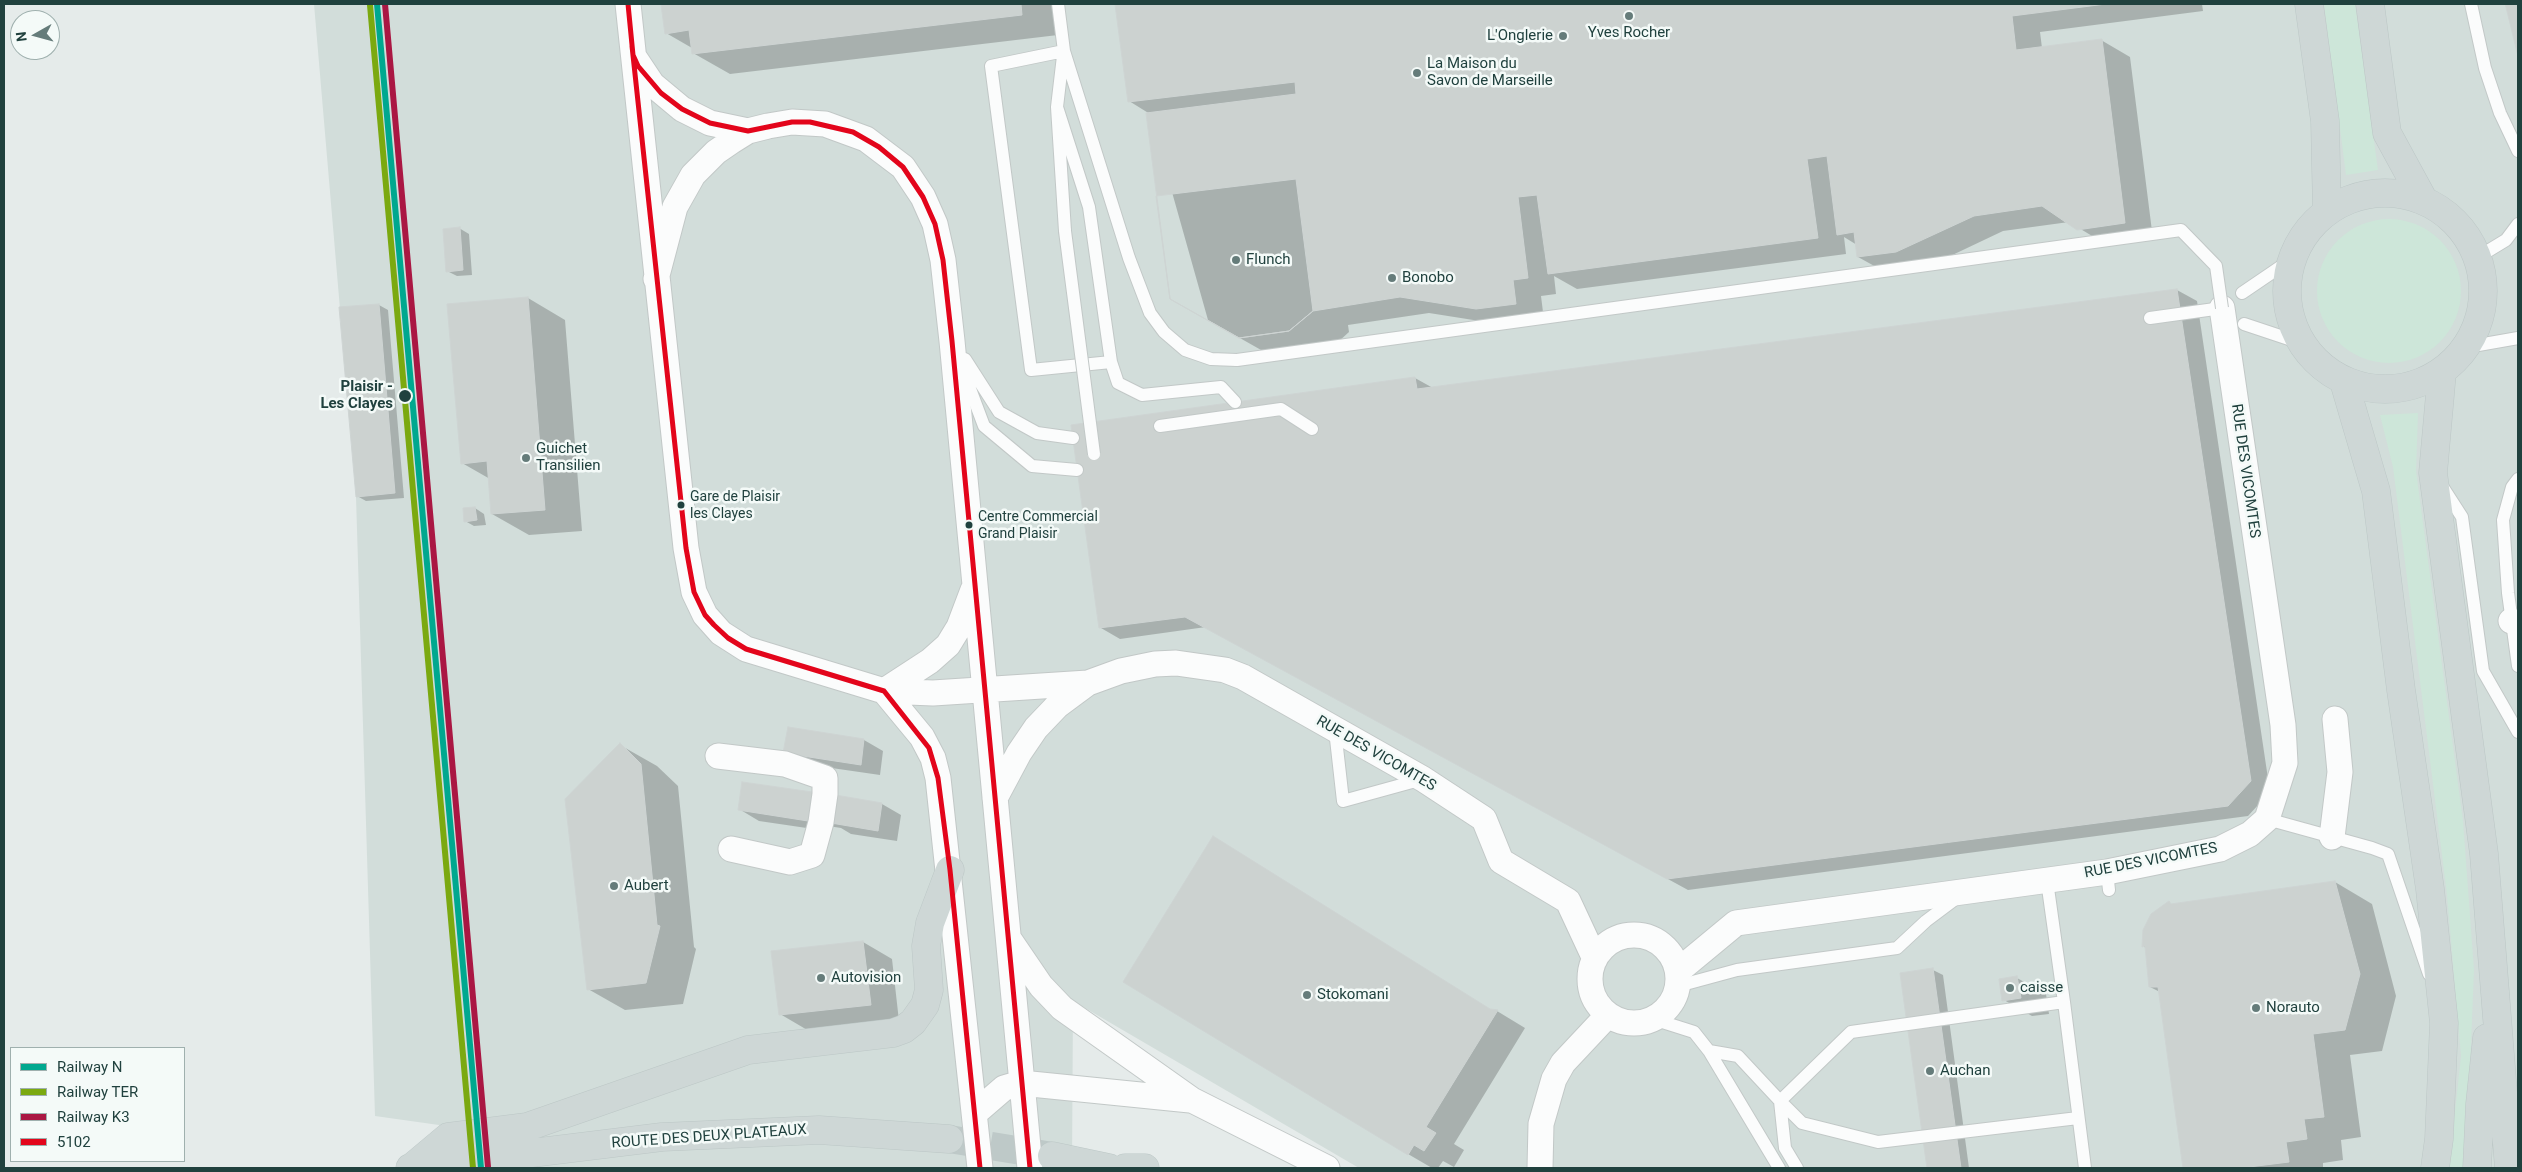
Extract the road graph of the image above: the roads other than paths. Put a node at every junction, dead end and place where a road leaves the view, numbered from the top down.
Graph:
1 (628, 4) edge
2 (1058, 4) edge
3 (2309, 4) edge
4 (2370, 4) edge
5 (2471, 4) edge
6 (1064, 51) junction
7 (633, 55) junction
8 (1056, 107) junction
9 (748, 131) junction
10 (2518, 151) edge
11 (2424, 201) junction
12 (2327, 212) junction
13 (2518, 224) edge
14 (2478, 258) junction
15 (2292, 259) junction
16 (656, 279) junction
17 (2242, 293) dead end
18 (2222, 308) junction
19 (2150, 318) dead end
20 (2244, 324) dead end
21 (2518, 338) edge
22 (952, 341) junction
23 (2301, 343) junction
24 (2467, 346) junction
25 (1111, 362) junction
26 (2442, 372) junction
27 (2344, 382) junction
28 (1235, 402) dead end
29 (1160, 426) dead end
30 (1312, 429) dead end
31 (1073, 438) dead end
32 (1094, 454) dead end
33 (1077, 470) dead end
34 (2433, 474) junction
35 (2518, 479) edge
36 (975, 584) junction
37 (2515, 622) edge
38 (2518, 666) edge
39 (1088, 683) junction
40 (985, 688) junction
41 (884, 691) junction
42 (2335, 719) dead end
43 (1335, 730) junction
44 (2518, 732) edge
45 (718, 756) dead end
46 (1423, 779) junction
47 (995, 798) junction
48 (2268, 819) junction
49 (2332, 837) junction
50 (731, 848) dead end
51 (950, 870) junction
52 (2047, 881) junction
53 (1966, 891) junction
54 (1008, 937) junction
55 (1595, 959) junction
56 (2493, 977) junction
57 (1678, 978) junction
58 (2064, 1002) junction
59 (1608, 1015) junction
60 (1653, 1019) junction
61 (2444, 1023) junction
62 (1709, 1051) junction
63 (1021, 1083) junction
64 (1192, 1100) junction
65 (1780, 1101) junction
66 (974, 1113) junction
67 (2078, 1118) junction
68 (949, 1139) tunnel mouth
69 (1041, 1162) edge
70 (981, 1167) edge
71 (411, 1168) edge
72 (1109, 1168) edge
73 (1125, 1168) edge
74 (1146, 1168) edge
75 (1327, 1168) edge
76 (1540, 1168) edge
77 (1779, 1168) edge
78 (1797, 1168) edge
79 (2085, 1168) edge
80 (2435, 1168) edge
81 (2477, 1168) edge
82 (2509, 1168) edge

1 - 7 street, RUE DES VICOMTES
2 - 6 lane
3 - 12 main road
4 - 11 main road
5 - 10 lane
6 - 8 lane
6 - 18 lane, bridge
6 - 25 lane
7 - 9 street
7 - 16 street, RUE DES VICOMTES
8 - 25 lane
8 - 32 lane, bridge
9 - 16 street
9 - 22 street
11 - 12 main road
11 - 14 main road
12 - 15 main road
13 - 14 lane
14 - 24 main road
15 - 17 lane
15 - 23 main road
16 - 41 street, RUE DES VICOMTES
18 - 19 lane
18 - 48 street, RUE DES VICOMTES
20 - 23 lane
21 - 24 lane
22 - 31 lane
22 - 33 lane
22 - 36 street
23 - 27 main road
24 - 26 main road
25 - 28 lane
26 - 27 main road
26 - 34 main road
27 - 61 main road
29 - 30 lane
34 - 44 lane
34 - 56 main road
35 - 37 lane
36 - 40 street
36 - 41 street
37 - 38 lane
39 - 40 street, RUE DES VICOMTES
39 - 43 street, RUE DES VICOMTES
39 - 47 street, RUE DES VICOMTES
40 - 41 street, RUE DES VICOMTES
40 - 47 street
41 - 51 street
42 - 49 street
43 - 46 street, RUE DES VICOMTES
43 - 46 lane
45 - 50 street
46 - 55 street, RUE DES VICOMTES
47 - 54 street
48 - 49 lane
48 - 52 street, RUE DES VICOMTES
49 - 61 lane
51 - 66 street
51 - 71 main road
52 - 53 street, RUE DES VICOMTES
52 - 58 lane
53 - 57 lane
53 - 57 street, RUE DES VICOMTES
54 - 63 street
54 - 64 street
55 - 57 street
55 - 59 street
56 - 81 main road
56 - 82 main road
57 - 60 street
58 - 65 lane
58 - 67 lane
59 - 60 street
59 - 76 street
60 - 62 lane
61 - 80 main road
62 - 65 lane
62 - 77 lane
63 - 64 street
63 - 66 street
63 - 69 street
64 - 75 street
65 - 67 lane
65 - 78 lane
66 - 70 street
67 - 79 lane
68 - 71 main road, ROUTE DES DEUX PLATEAUX
69 - 72 main road
73 - 74 main road

